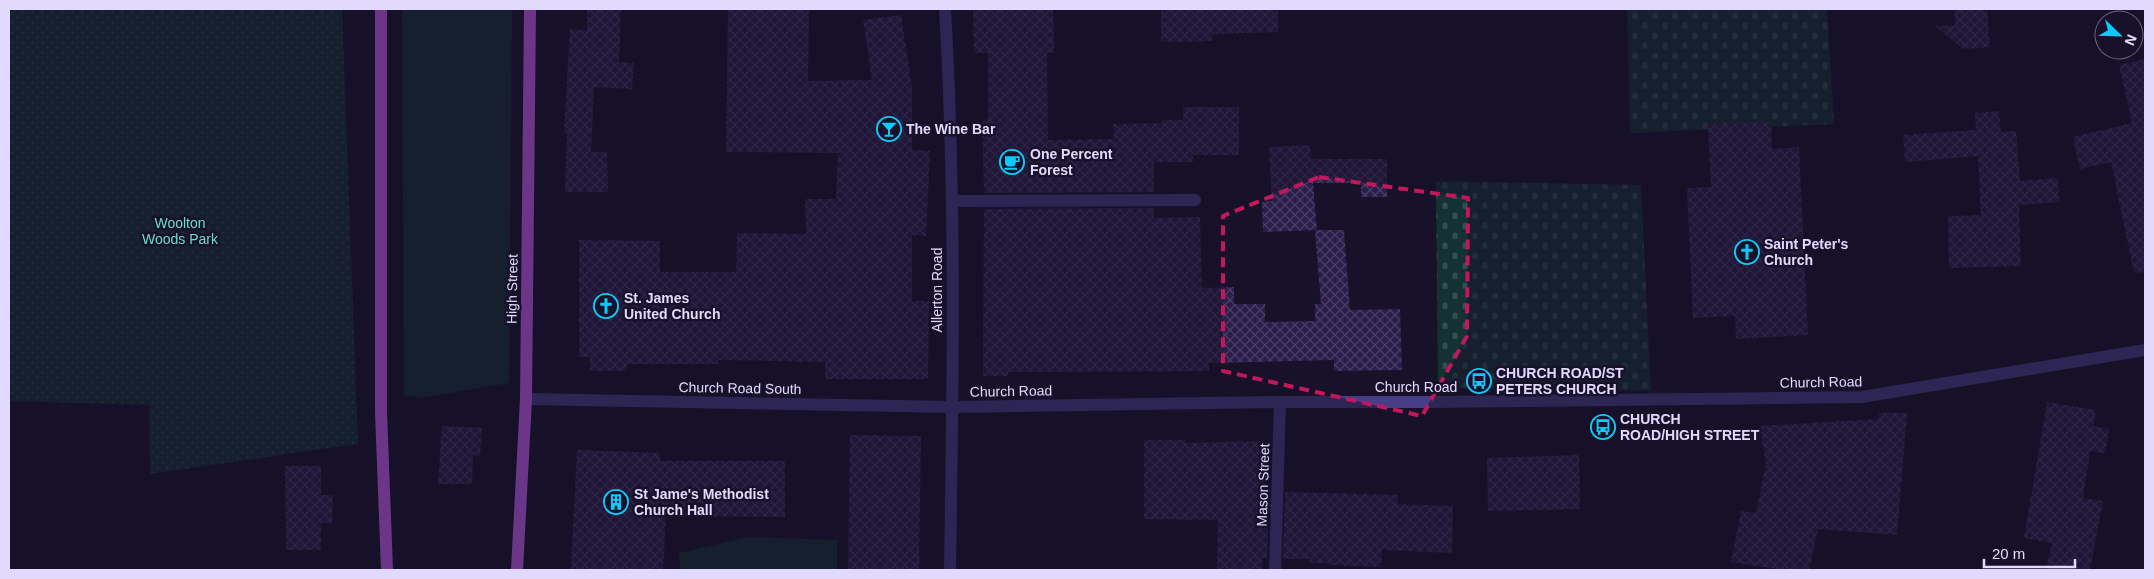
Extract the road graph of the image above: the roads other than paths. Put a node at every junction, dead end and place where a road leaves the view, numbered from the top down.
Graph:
1 (381, 9) edge
2 (530, 9) edge
3 (944, 9) edge
4 (1195, 200) dead end
5 (952, 201) junction
6 (2145, 350) edge
7 (526, 399) junction
8 (1280, 402) junction
9 (953, 407) junction
10 (387, 570) edge
11 (517, 570) edge
12 (950, 570) edge
13 (1275, 570) edge

1 - 10 main road
2 - 7 main road, High Street
3 - 5 street, Allerton Road
4 - 5 street
5 - 9 street, Allerton Road
6 - 8 street, Church Road
7 - 9 street, Church Road South
7 - 11 main road, High Street
8 - 9 street, Church Road
8 - 13 street, Mason Street
9 - 12 street, Allerton Road

